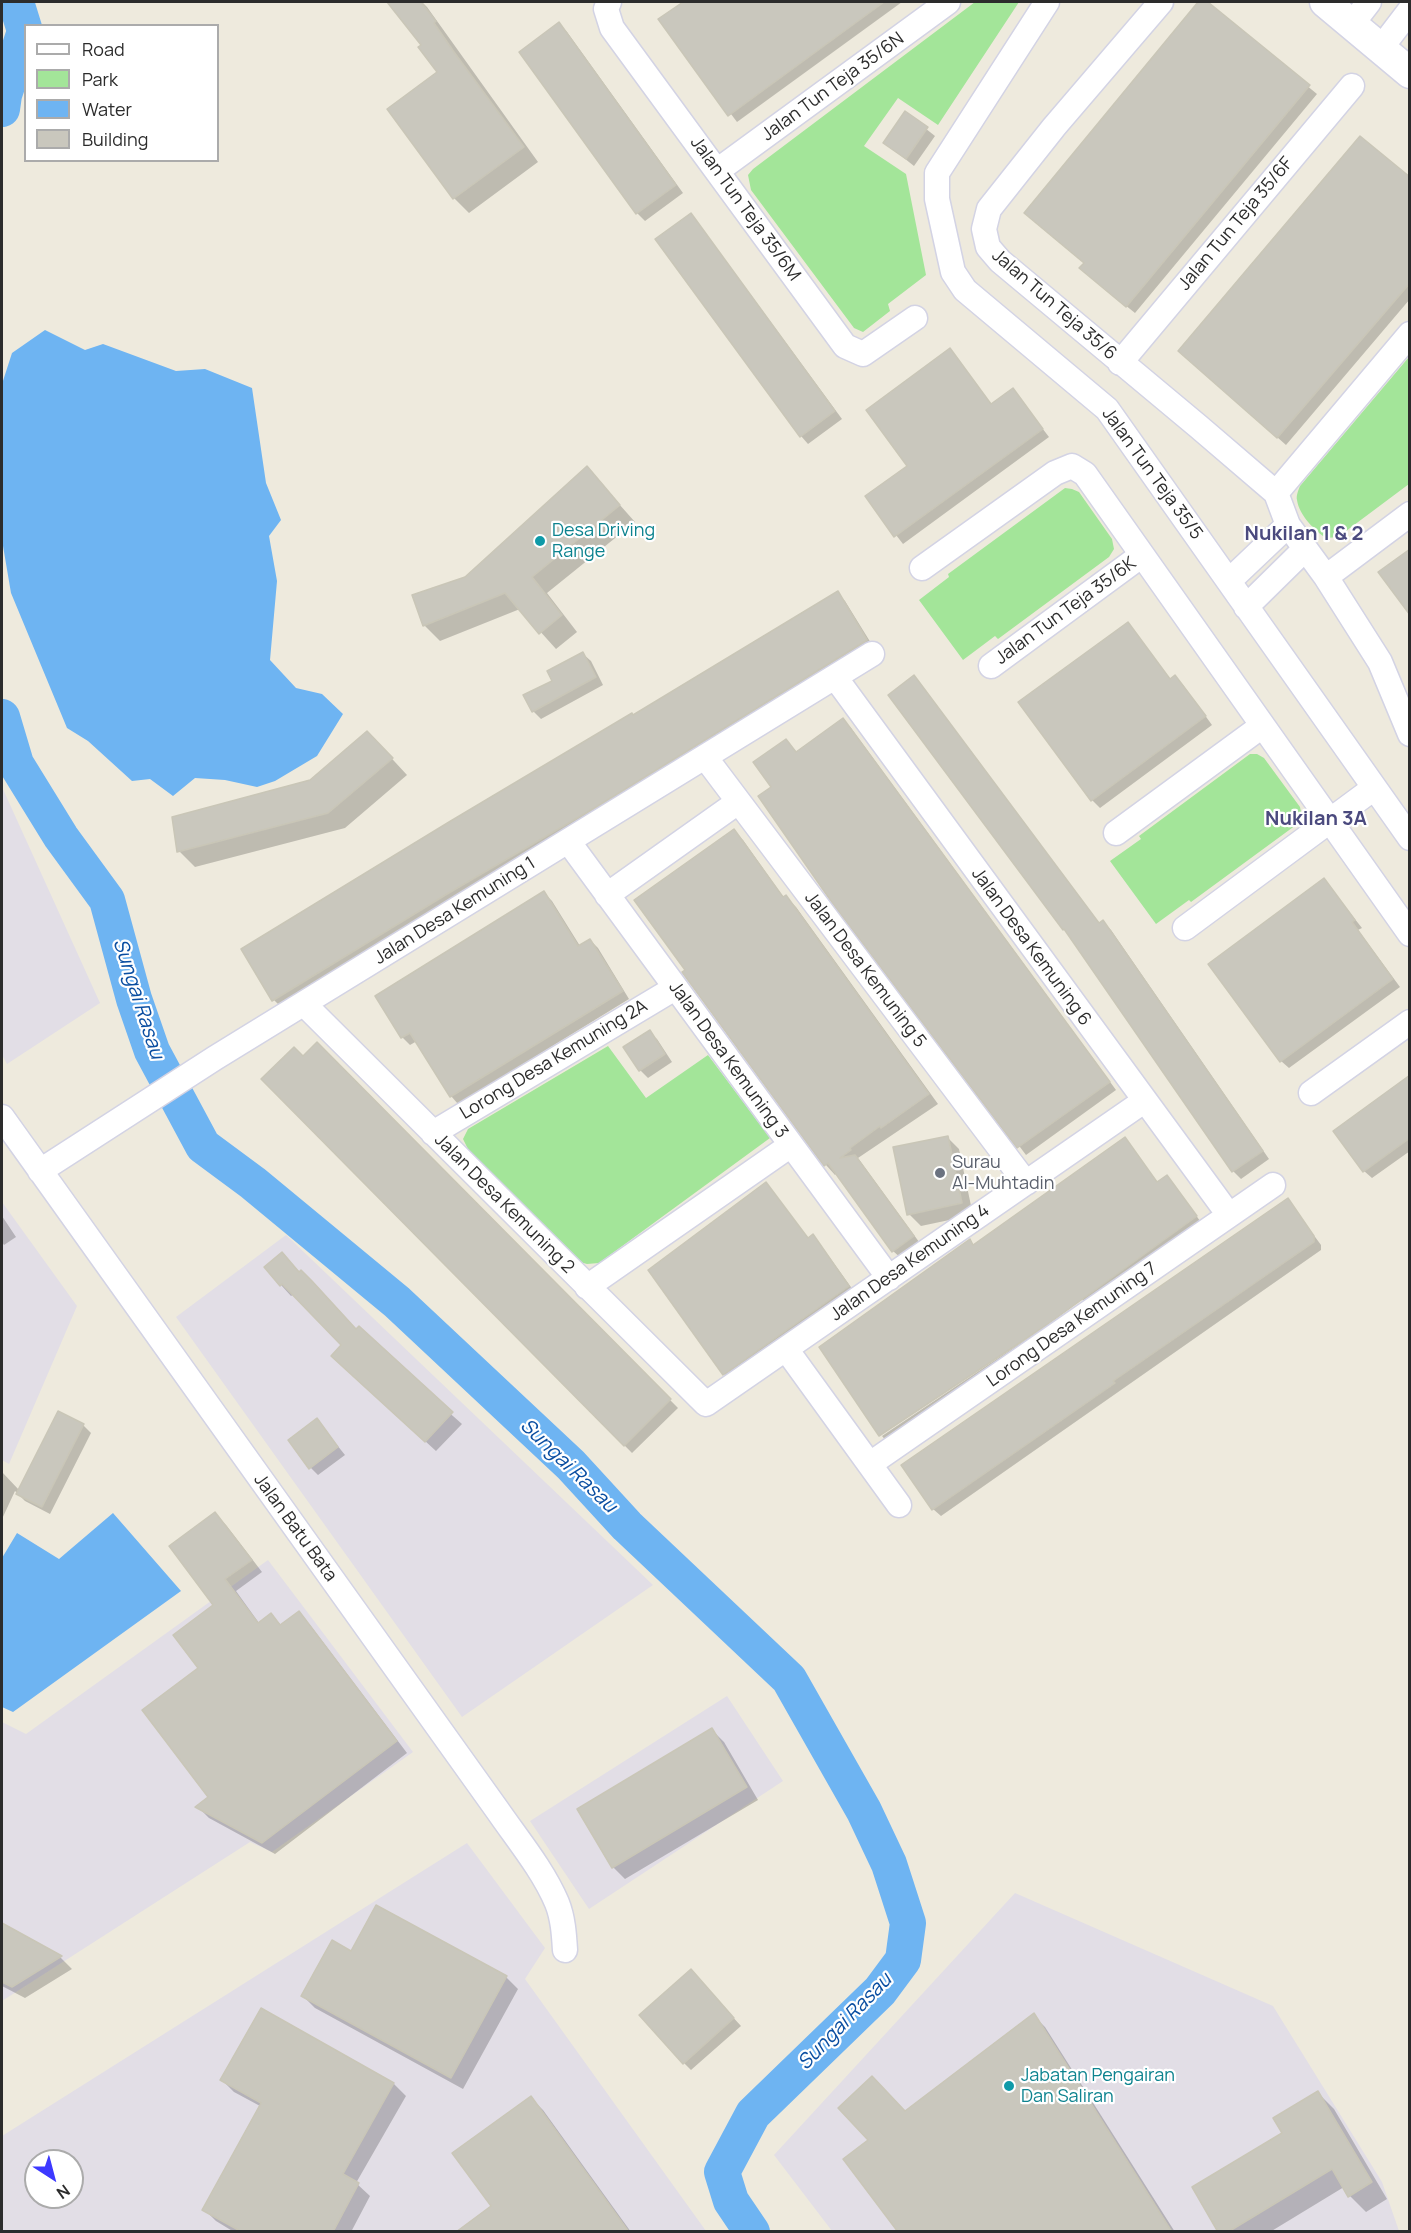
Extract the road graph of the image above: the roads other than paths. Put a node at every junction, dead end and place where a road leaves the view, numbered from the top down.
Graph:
1 (609, 2) edge
2 (948, 2) edge
3 (1047, 2) edge
4 (1161, 2) edge
5 (1325, 2) edge
6 (1410, 10) edge
7 (1361, 13) edge
8 (1382, 48) junction
9 (1410, 73) edge
10 (1352, 86) dead end
11 (717, 171) junction
12 (915, 318) dead end
13 (1410, 334) edge
14 (1120, 363) junction
15 (1276, 493) junction
16 (1410, 514) edge
17 (1288, 525) junction
18 (1305, 549) junction
19 (1142, 555) junction
20 (922, 568) dead end
21 (1326, 577) junction
22 (1229, 581) junction
23 (1246, 606) junction
24 (872, 654) dead end
25 (991, 666) dead end
26 (835, 677) junction
27 (1262, 726) junction
28 (1410, 734) edge
29 (705, 757) junction
30 (1374, 788) junction
31 (738, 802) junction
32 (1329, 821) junction
33 (1116, 833) dead end
34 (1410, 838) edge
35 (568, 842) junction
36 (607, 896) junction
37 (1185, 928) dead end
38 (1410, 934) edge
39 (675, 987) junction
40 (304, 1004) junction
41 (1410, 1022) edge
42 (1311, 1093) dead end
43 (1144, 1101) junction
44 (2, 1117) edge
45 (433, 1133) junction
46 (791, 1145) junction
47 (40, 1171) junction
48 (1026, 1183) junction
49 (1273, 1185) dead end
50 (1229, 1215) junction
51 (889, 1278) junction
52 (587, 1287) junction
53 (786, 1349) junction
54 (706, 1404) joint
55 (870, 1464) junction
56 (899, 1506) dead end
57 (565, 1950) dead end

1 - 11 street, Jalan Tun Teja 35/6M
2 - 11 street, Jalan Tun Teja 35/6N
3 - 22 street, Jalan Tun Teja 35/5
4 - 14 street, Jalan Tun Teja 35/6
5 - 7 street
6 - 8 street
7 - 8 street
8 - 9 street
10 - 14 street, Jalan Tun Teja 35/6F
11 - 12 street, Jalan Tun Teja 35/6M
13 - 15 street
14 - 15 street, Jalan Tun Teja 35/6
15 - 17 street, Jalan Tun Teja 35/6
16 - 21 street
17 - 18 street, Jalan Tun Teja 35/6
17 - 22 street
18 - 21 street, Jalan Tun Teja 35/6
18 - 23 street
19 - 20 street
19 - 25 street, Jalan Tun Teja 35/6K
19 - 27 street
21 - 28 street, Jalan Tun Teja 35/6
22 - 23 street, Jalan Tun Teja 35/5
23 - 30 street, Jalan Tun Teja 35/5
24 - 26 street, Jalan Desa Kemuning 1
26 - 29 street, Jalan Desa Kemuning 1
26 - 43 street, Jalan Desa Kemuning 6
27 - 32 street
27 - 33 street
29 - 31 street, Jalan Desa Kemuning 5
29 - 35 street, Jalan Desa Kemuning 1
30 - 32 street
30 - 34 street, Jalan Tun Teja 35/5
31 - 36 street
31 - 48 street, Jalan Desa Kemuning 5
32 - 37 street
32 - 38 street
35 - 36 street, Jalan Desa Kemuning 3
35 - 40 street, Jalan Desa Kemuning 1
36 - 39 street, Jalan Desa Kemuning 3
39 - 45 street, Lorong Desa Kemuning 2A
39 - 46 street, Jalan Desa Kemuning 3
40 - 45 street, Jalan Desa Kemuning 2
40 - 47 street, Jalan Desa Kemuning 1
41 - 42 street
43 - 48 street, Jalan Desa Kemuning 4
43 - 50 street, Jalan Desa Kemuning 6
44 - 47 street, Jalan Batu Bata
45 - 52 street, Jalan Desa Kemuning 2
46 - 51 street, Jalan Desa Kemuning 3
46 - 52 street
47 - 57 street, Jalan Batu Bata
48 - 51 street, Jalan Desa Kemuning 4
49 - 50 street, Lorong Desa Kemuning 7
50 - 55 street, Lorong Desa Kemuning 7
51 - 53 street, Jalan Desa Kemuning 4
52 - 54 street, Jalan Desa Kemuning 2
53 - 54 street, Jalan Desa Kemuning 4
53 - 55 street
55 - 56 street

